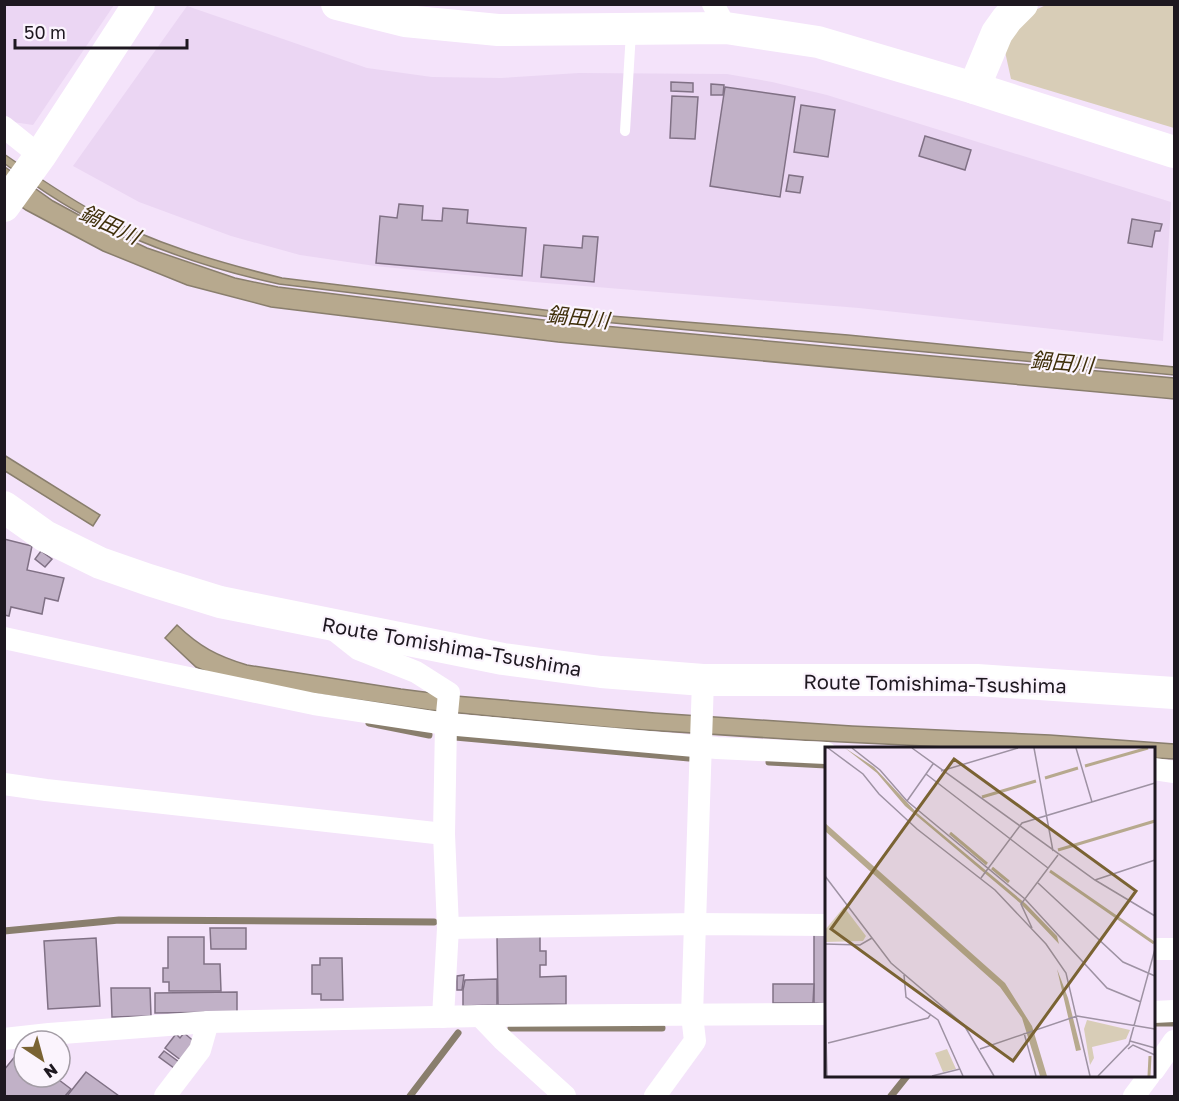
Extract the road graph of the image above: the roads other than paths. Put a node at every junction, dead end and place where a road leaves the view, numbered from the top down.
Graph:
1 (139, 4) edge
2 (337, 4) edge
3 (1022, 4) edge
4 (719, 16) edge
5 (631, 29) junction
6 (974, 88) junction
7 (4, 127) edge
8 (625, 130) dead end
9 (1174, 152) edge
10 (37, 160) junction
11 (5, 206) edge
12 (4, 507) edge
13 (328, 625) junction
14 (4, 638) edge
15 (702, 691) junction
16 (1174, 693) edge
17 (447, 710) junction
18 (825, 753) edge
19 (1155, 769) edge
20 (1174, 772) edge
21 (4, 784) edge
22 (444, 834) junction
23 (695, 924) junction
24 (825, 925) edge
25 (448, 928) junction
26 (1155, 949) edge
27 (1174, 949) edge
28 (1155, 1011) edge
29 (1174, 1011) edge
30 (825, 1014) edge
31 (692, 1015) junction
32 (480, 1016) junction
33 (443, 1017) junction
34 (208, 1023) junction
35 (4, 1039) edge
36 (1174, 1041) edge
37 (1155, 1069) edge
38 (1148, 1077) edge
39 (165, 1096) edge
40 (566, 1096) edge
41 (655, 1096) edge
42 (1134, 1096) edge

1 - 10 street
2 - 5 street
3 - 6 street
4 - 5 street
4 - 6 street
5 - 8 lane
6 - 9 street
7 - 10 street
10 - 11 street
12 - 13 street, Route Tomishima-Tsushima
13 - 15 street, Route Tomishima-Tsushima
13 - 17 street
14 - 17 street
15 - 16 street, Route Tomishima-Tsushima
15 - 23 street
17 - 18 street
17 - 22 street
19 - 20 street
21 - 22 street
22 - 25 street
23 - 24 street
23 - 25 street
23 - 31 street
25 - 33 street
26 - 27 street
28 - 29 street
30 - 31 street
31 - 32 street
31 - 41 street
32 - 33 street
32 - 40 street
33 - 34 street
34 - 35 street
34 - 39 street
36 - 37 street
38 - 42 street

